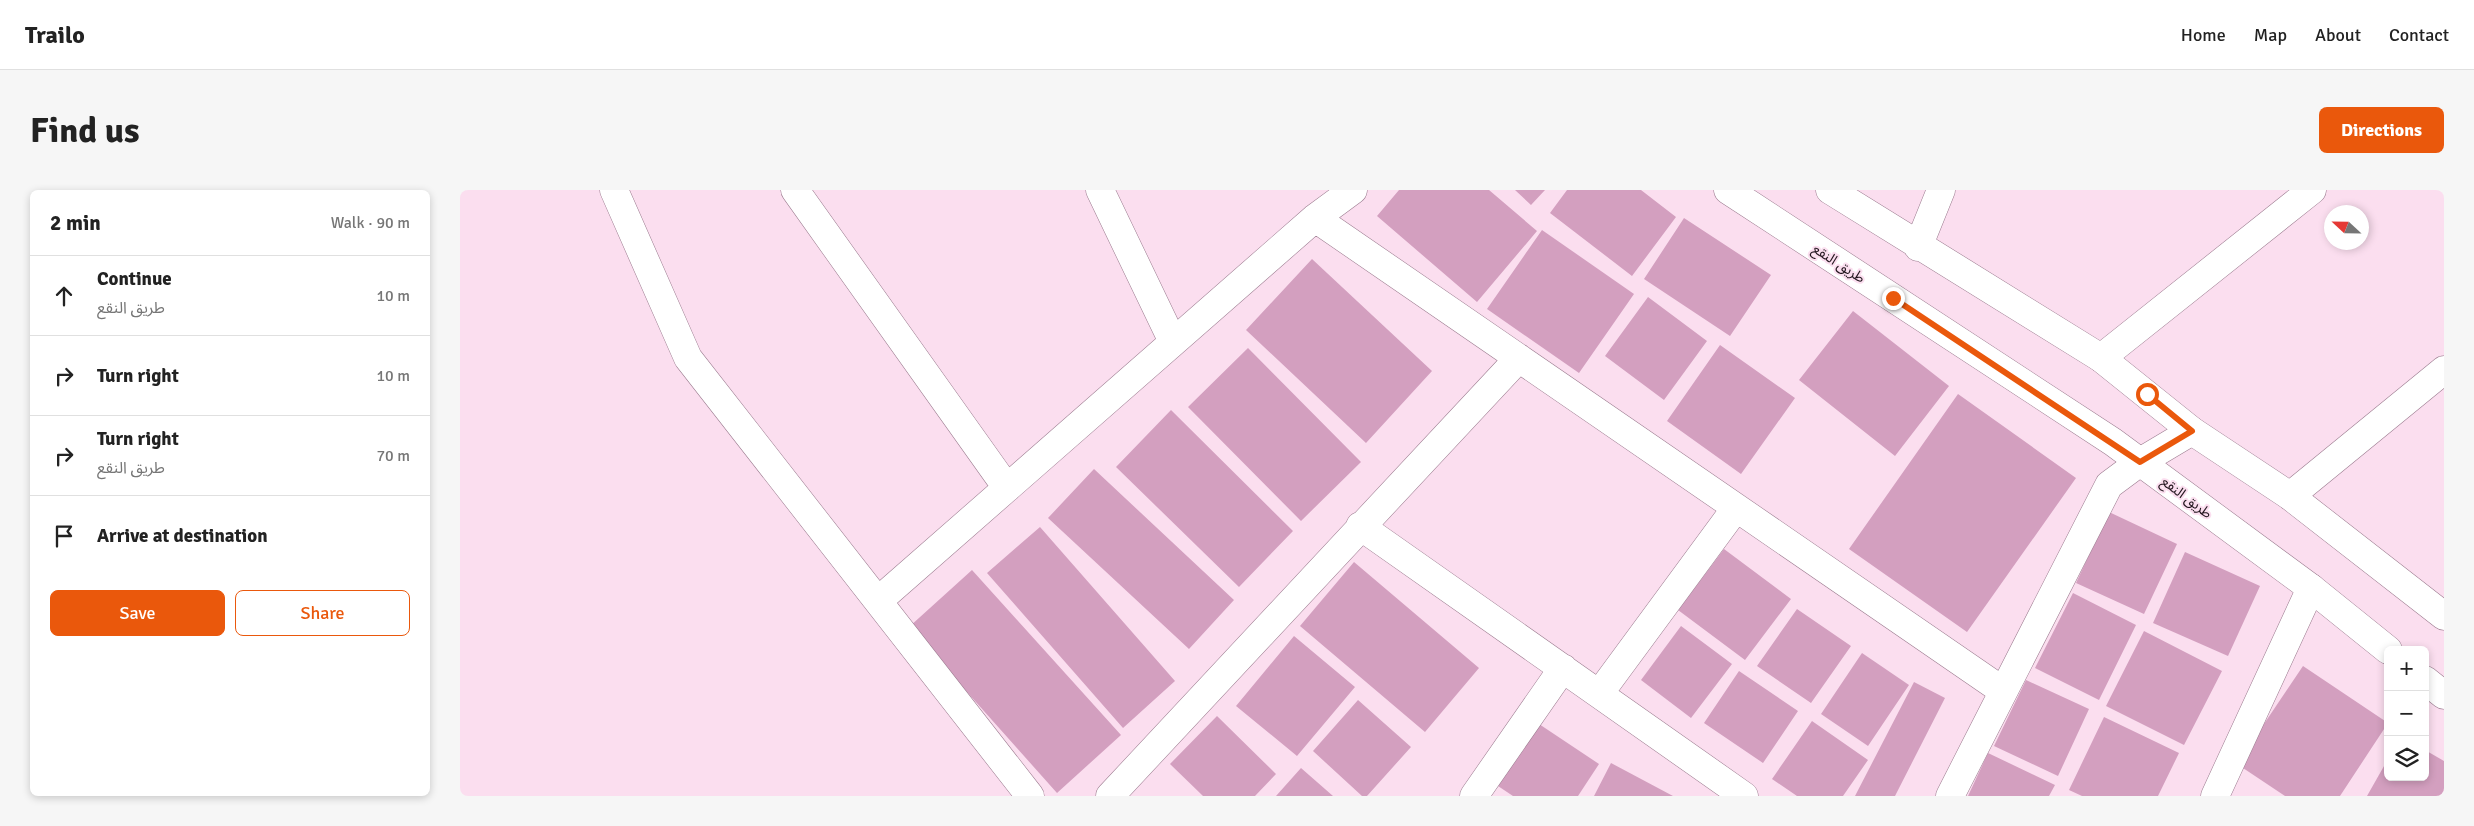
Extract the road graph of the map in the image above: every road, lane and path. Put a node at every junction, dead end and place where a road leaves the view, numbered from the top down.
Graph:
1 (614, 190) edge
2 (795, 190) edge
3 (1100, 190) edge
4 (1353, 190) edge
5 (1728, 190) edge
6 (1830, 190) edge
7 (1941, 190) edge
8 (2312, 190) edge
9 (1315, 218) junction
10 (1918, 247) junction
11 (1173, 342) junction
12 (1519, 358) junction
13 (2101, 358) junction
14 (2444, 370) edge
15 (2192, 431) junction
16 (2140, 462) junction
17 (1007, 488) junction
18 (2290, 496) junction
19 (1736, 508) junction
20 (1360, 526) junction
21 (2310, 588) junction
22 (878, 601) junction
23 (2444, 616) edge
24 (2384, 647) edge
25 (1563, 668) junction
26 (2429, 683) edge
27 (2003, 691) junction
28 (1599, 694) junction
29 (2444, 695) edge
30 (1030, 796) edge
31 (1110, 796) edge
32 (1474, 796) edge
33 (1744, 796) edge
34 (1950, 796) edge
35 (2215, 796) edge

1 - 22 street
2 - 17 street
3 - 11 street
4 - 9 street
5 - 16 street, طريق النقع
6 - 10 street
7 - 10 street
8 - 13 street
9 - 11 street
9 - 12 street
10 - 13 street
11 - 17 street
12 - 19 street
12 - 20 street
13 - 15 street
14 - 18 street
15 - 16 street
15 - 18 street
16 - 21 street, طريق النقع
16 - 27 street
17 - 22 street
18 - 23 street
19 - 27 street
19 - 28 street
20 - 25 street
20 - 31 street
21 - 24 street, طريق النقع
21 - 35 street
22 - 30 street
25 - 28 street
25 - 32 street
26 - 29 street
27 - 34 street
28 - 33 street

